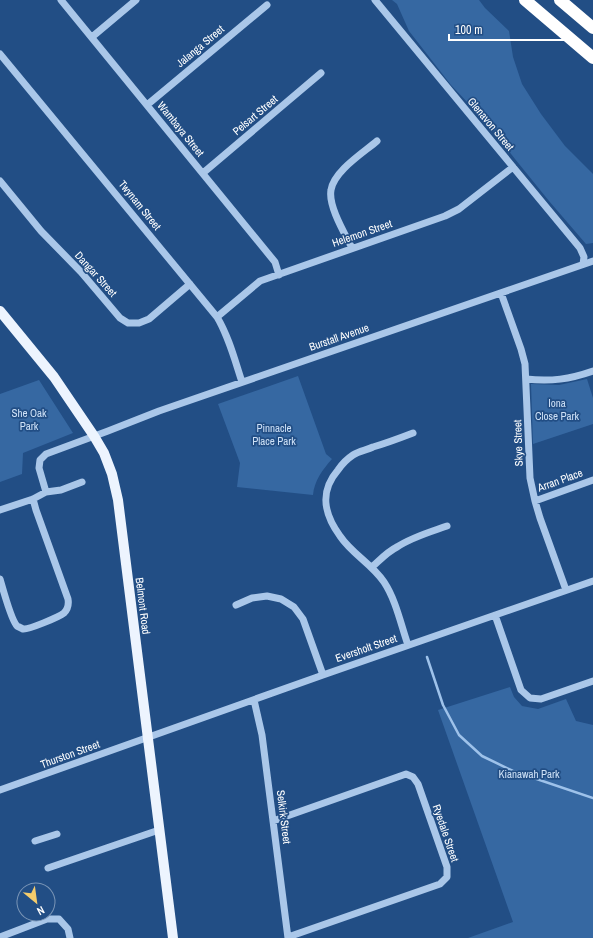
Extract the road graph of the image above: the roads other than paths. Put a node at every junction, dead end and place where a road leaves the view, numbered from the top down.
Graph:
1 (61, 0) edge
2 (136, 0) edge
3 (375, 0) edge
4 (525, 0) edge
5 (560, 0) edge
6 (267, 5) dead end
7 (593, 28) edge
8 (92, 37) junction
9 (0, 54) edge
10 (593, 58) edge
11 (321, 73) dead end
12 (147, 105) junction
13 (377, 141) dead end
14 (513, 167) junction
15 (203, 173) junction
16 (0, 181) edge
17 (352, 248) junction
18 (593, 260) edge
19 (583, 264) junction
20 (279, 275) junction
21 (190, 284) junction
22 (501, 293) junction
23 (0, 311) edge
24 (217, 317) junction
25 (593, 371) edge
26 (526, 379) junction
27 (242, 382) junction
28 (413, 433) dead end
29 (94, 436) junction
30 (593, 480) edge
31 (82, 482) dead end
32 (46, 492) junction
33 (33, 499) junction
34 (535, 501) junction
35 (0, 510) edge
36 (447, 526) dead end
37 (372, 568) junction
38 (0, 579) edge
39 (593, 581) edge
40 (566, 590) junction
41 (236, 605) dead end
42 (495, 615) junction
43 (408, 645) junction
44 (323, 675) junction
45 (593, 681) edge
46 (254, 700) junction
47 (148, 737) junction
48 (0, 790) edge
49 (273, 821) junction
50 (159, 830) junction
51 (57, 834) dead end
52 (35, 841) dead end
53 (48, 868) dead end
54 (0, 937) edge
55 (70, 938) edge
56 (173, 938) edge
57 (288, 938) edge

1 - 8 street, Wambaya Street
2 - 8 street
3 - 14 street, Glenavon Street
4 - 10 highway
5 - 7 highway
6 - 12 street, Jalanga Street
8 - 12 street, Wambaya Street
9 - 21 street, Twynam Street
11 - 15 street, Pelsart Street
12 - 15 street, Wambaya Street
13 - 17 street
14 - 17 street, Helemon Street
14 - 19 street, Glenavon Street
15 - 20 street, Wambaya Street
16 - 21 street, Dangar Street
17 - 20 street, Helemon Street
18 - 19 street, Burstall Avenue
19 - 22 street, Burstall Avenue
20 - 24 street, Helemon Street
21 - 24 street, Twynam Street
22 - 26 street, Skye Street
22 - 27 street, Burstall Avenue
23 - 29 main road, Belmont Road
24 - 27 street, Twynam Street
25 - 26 street
26 - 34 street, Skye Street
27 - 29 street, Burstall Avenue
28 - 37 street
29 - 32 street, Burstall Avenue
29 - 47 main road, Belmont Road
30 - 34 street, Arran Place
31 - 32 street
32 - 33 street
33 - 35 street
33 - 38 street
34 - 40 street, Skye Street
36 - 37 street
37 - 43 street
39 - 40 street, Eversholt Street
40 - 42 street, Eversholt Street
41 - 44 street
42 - 43 street, Eversholt Street
42 - 45 street
43 - 44 street, Eversholt Street
44 - 46 street, Eversholt Street
46 - 47 street, Eversholt Street
46 - 49 street, Selkirk Street
47 - 48 street, Thurston Street
47 - 50 main road, Belmont Road
49 - 57 street, Selkirk Street
49 - 57 street, Ryedale Street
50 - 53 street
50 - 56 main road, Belmont Road
51 - 52 street
54 - 55 street

